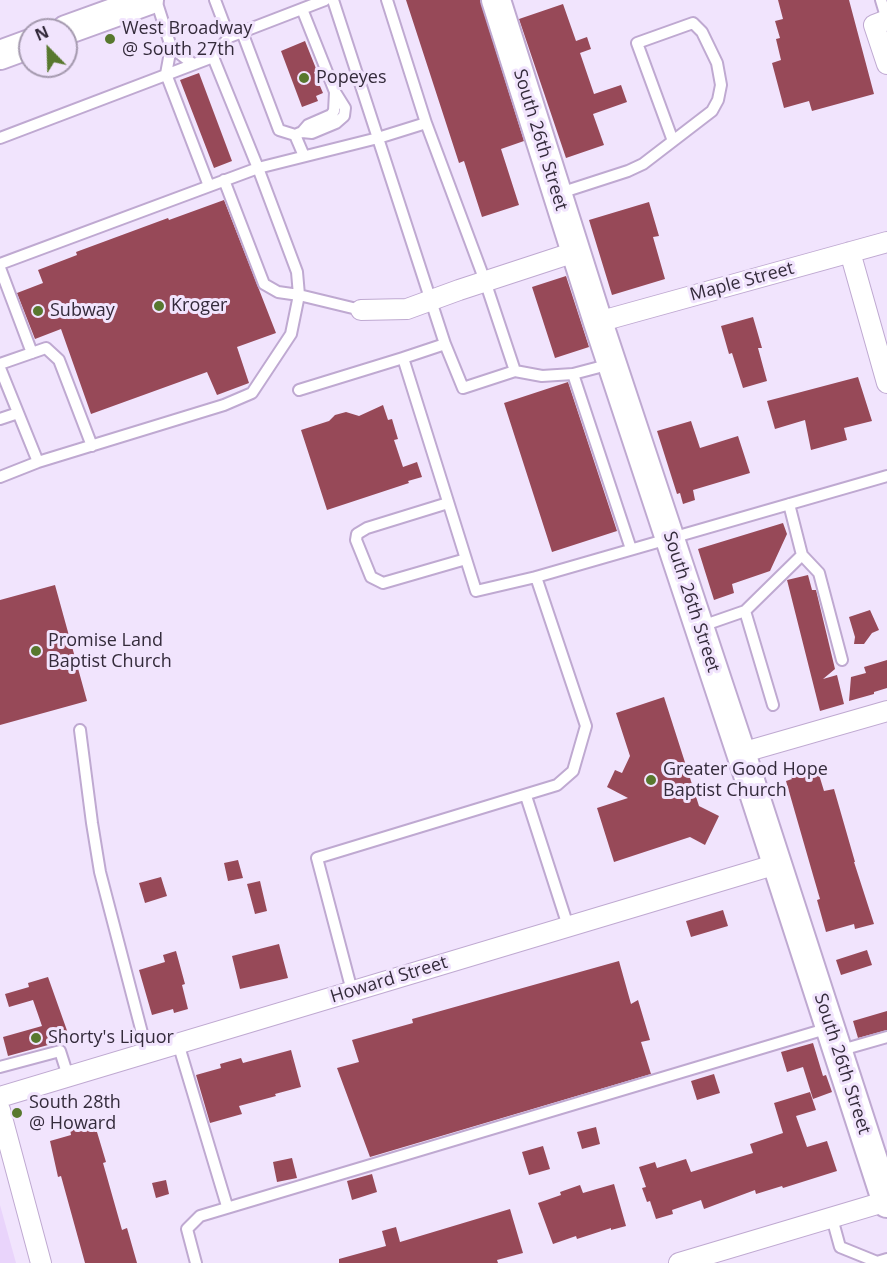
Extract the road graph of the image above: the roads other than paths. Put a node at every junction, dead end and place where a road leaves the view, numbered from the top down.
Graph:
1 (149, 0) edge
2 (156, 0) edge
3 (215, 0) edge
4 (325, 0) edge
5 (333, 0) edge
6 (387, 0) edge
7 (496, 0) edge
8 (881, 0) edge
9 (100, 8) edge
10 (302, 9) junction
11 (78, 22) edge
12 (883, 22) edge
13 (242, 32) junction
14 (229, 37) junction
15 (171, 47) junction
16 (18, 48) edge
17 (0, 55) edge
18 (213, 57) junction
19 (193, 64) junction
20 (887, 64) edge
21 (166, 74) junction
22 (426, 123) junction
23 (298, 134) junction
24 (0, 138) edge
25 (378, 138) junction
26 (673, 141) junction
27 (304, 156) junction
28 (258, 168) junction
29 (224, 180) junction
30 (209, 186) junction
31 (557, 194) junction
32 (887, 242) edge
33 (575, 252) junction
34 (850, 252) junction
35 (0, 266) edge
36 (485, 281) junction
37 (299, 295) junction
38 (431, 300) junction
39 (361, 310) joint
40 (598, 322) junction
41 (445, 344) junction
42 (32, 353) junction
43 (403, 358) junction
44 (611, 364) junction
45 (0, 366) edge
46 (515, 371) junction
47 (573, 374) junction
48 (887, 383) edge
49 (299, 390) dead end
50 (18, 413) junction
51 (0, 419) edge
52 (92, 446) junction
53 (38, 462) junction
54 (887, 476) edge
55 (0, 477) edge
56 (448, 503) junction
57 (789, 504) junction
58 (670, 538) junction
59 (631, 549) junction
60 (802, 555) junction
61 (466, 559) junction
62 (536, 577) junction
63 (745, 611) junction
64 (699, 627) junction
65 (842, 660) dead end
66 (773, 705) dead end
67 (887, 711) edge
68 (80, 730) dead end
69 (741, 753) junction
70 (526, 796) junction
71 (777, 864) junction
72 (568, 926) junction
73 (352, 991) junction
74 (887, 1037) edge
75 (834, 1039) junction
76 (178, 1043) junction
77 (147, 1052) junction
78 (0, 1067) edge
79 (68, 1076) junction
80 (0, 1097) edge
81 (0, 1110) edge
82 (887, 1202) edge
83 (227, 1206) junction
84 (832, 1218) junction
85 (887, 1259) edge
86 (41, 1263) edge
87 (196, 1263) edge
88 (679, 1263) edge

1 - 9 street
2 - 15 lane
3 - 14 lane
4 - 10 lane
5 - 25 lane
6 - 22 lane
7 - 31 street, South 26th Street
8 - 12 lane
9 - 11 street
10 - 13 lane
10 - 23 lane
12 - 20 street
13 - 14 lane
13 - 23 lane
14 - 18 lane
15 - 19 lane
15 - 21 lane
16 - 17 street
18 - 19 lane
18 - 28 lane
19 - 21 lane
21 - 24 lane
21 - 30 lane
22 - 25 lane
22 - 36 lane
23 - 27 lane
25 - 27 lane
25 - 38 lane
26 - 26 lane
26 - 31 lane
27 - 28 lane
28 - 29 lane
28 - 37 lane
29 - 30 lane
29 - 37 lane
30 - 35 lane
31 - 33 street, South 26th Street
32 - 34 street, Maple Street
33 - 36 street
33 - 40 street, South 26th Street
34 - 40 street, Maple Street
34 - 48 street
35 - 42 lane
36 - 38 street
36 - 46 lane
37 - 39 lane
37 - 52 lane
38 - 39 street
38 - 41 lane
40 - 44 street, South 26th Street
41 - 43 lane
41 - 46 lane
42 - 45 lane
42 - 52 lane
43 - 49 lane
43 - 56 lane
44 - 47 lane
44 - 58 street, South 26th Street
45 - 50 lane
46 - 47 lane
47 - 59 lane
50 - 51 lane
50 - 53 lane
52 - 53 lane
53 - 55 lane
54 - 57 lane
56 - 61 lane
56 - 61 lane
57 - 58 lane
57 - 60 lane
58 - 59 lane
58 - 64 street, South 26th Street
59 - 62 lane
60 - 63 lane
60 - 65 lane
61 - 62 lane
62 - 70 lane
63 - 64 lane
63 - 66 lane
64 - 69 street, South 26th Street
67 - 69 street
68 - 77 lane
69 - 71 street, South 26th Street
70 - 72 lane
70 - 73 lane
71 - 72 street, Howard Street
71 - 75 street, South 26th Street
72 - 73 street, Howard Street
73 - 76 street, Howard Street
74 - 75 lane
75 - 82 street, South 26th Street
75 - 83 lane
76 - 77 street, Howard Street
76 - 83 lane
77 - 79 street, Howard Street
78 - 79 lane
79 - 80 street, Howard Street
81 - 86 street
82 - 84 street
83 - 87 lane
84 - 85 lane
84 - 88 street

